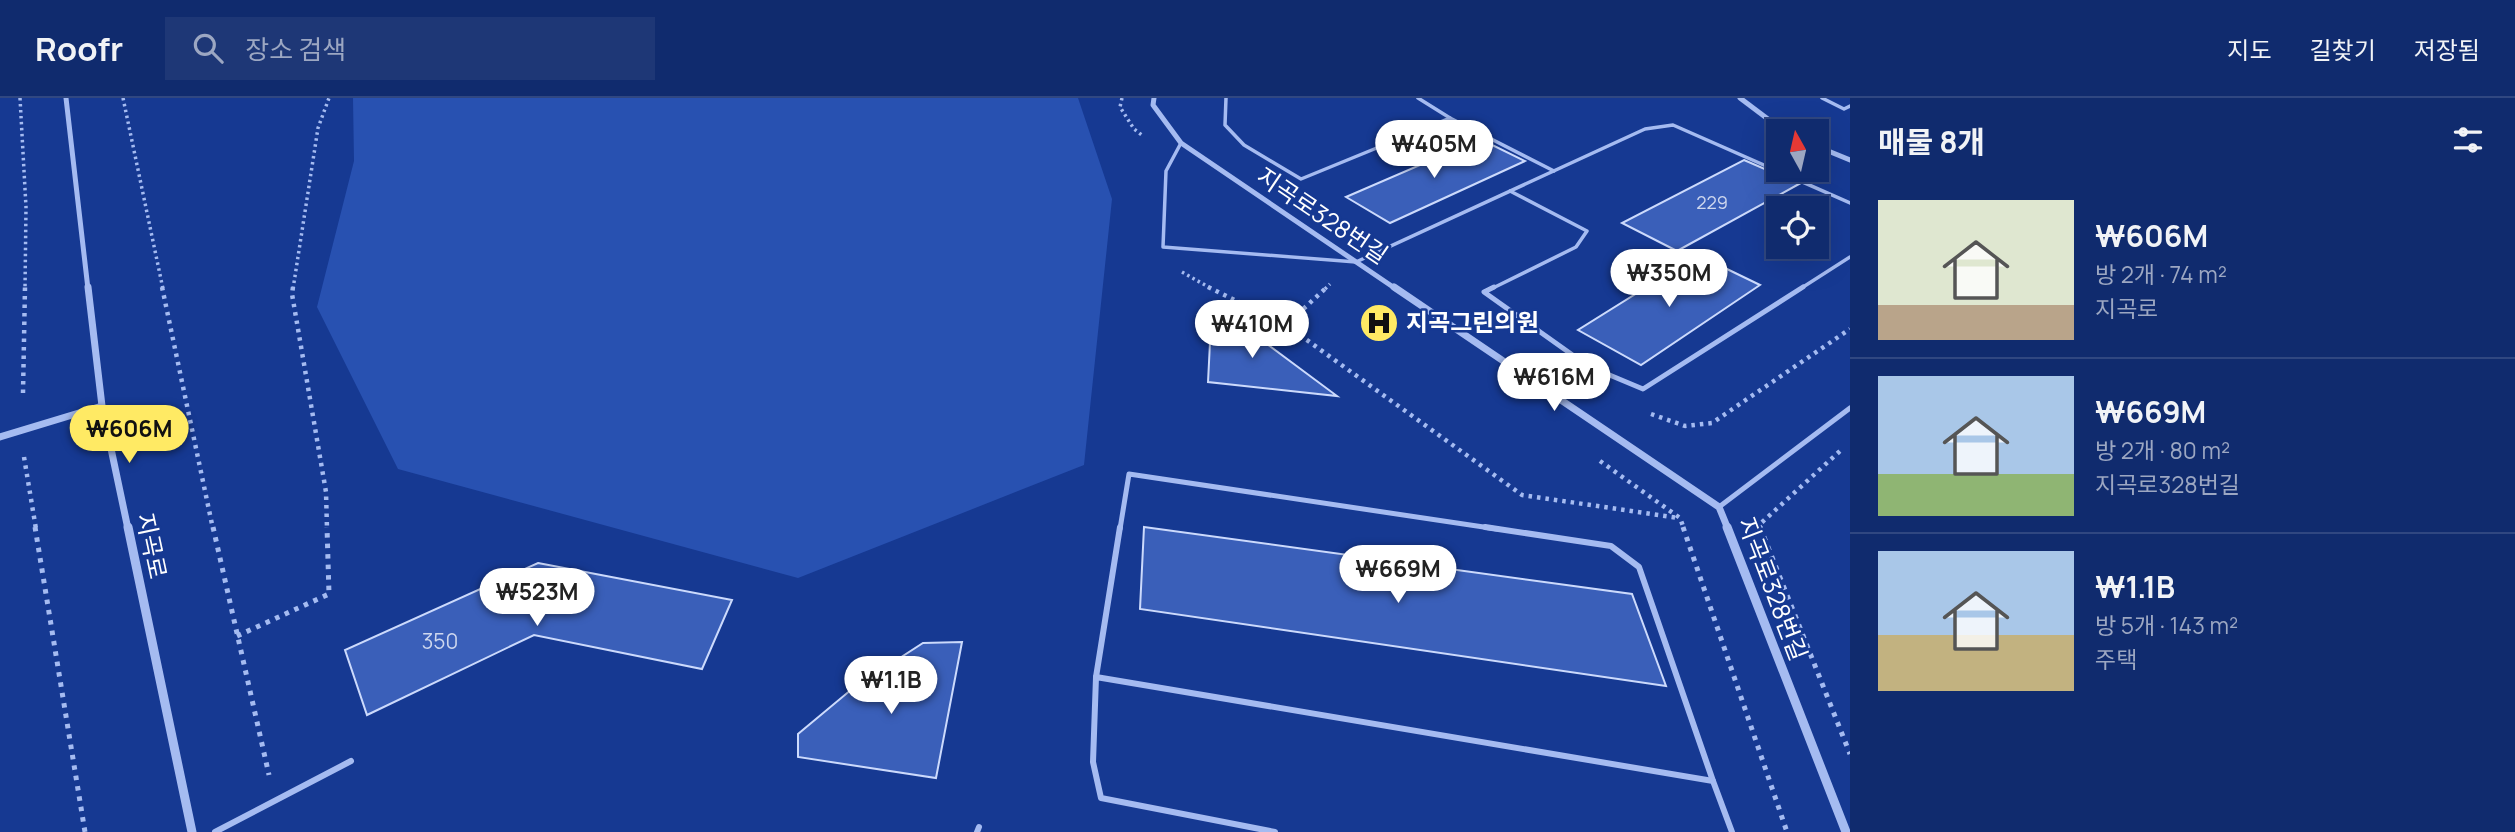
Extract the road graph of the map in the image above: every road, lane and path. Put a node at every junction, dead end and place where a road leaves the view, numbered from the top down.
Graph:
1 (20, 98) edge
2 (66, 98) edge
3 (123, 98) edge
4 (329, 98) edge
5 (1154, 98) edge
6 (1226, 98) edge
7 (1418, 98) edge
8 (1740, 98) edge
9 (1822, 98) edge
10 (1850, 106) edge
11 (1450, 118) junction
12 (1768, 119) edge
13 (1181, 143) junction
14 (1829, 151) edge
15 (1850, 160) edge
16 (1554, 171) junction
17 (1510, 191) junction
18 (1850, 203) edge
19 (1163, 247) junction
20 (1850, 257) edge
21 (1356, 262) junction
22 (1332, 282) dead end
23 (1286, 325) junction
24 (1850, 329) edge
25 (23, 393) dead end
26 (102, 406) junction
27 (1850, 408) edge
28 (1712, 423) dead end
29 (0, 437) edge
30 (1850, 442) edge
31 (24, 457) dead end
32 (1719, 507) junction
33 (237, 636) junction
34 (1096, 677) junction
35 (1850, 754) edge
36 (352, 761) dead end
37 (1713, 781) junction
38 (275, 801) junction
39 (85, 832) edge
40 (192, 832) edge
41 (215, 832) edge
42 (1275, 832) edge
43 (1732, 832) edge
44 (1787, 832) edge
45 (1846, 832) edge

1 - 25 path
2 - 26 street, 지곡로
3 - 33 path
4 - 33 path
5 - 13 street, 지곡로328번길
6 - 11 lane
7 - 11 lane
8 - 12 street
9 - 10 lane
11 - 16 lane
13 - 19 lane
13 - 21 street, 지곡로328번길
14 - 15 street
16 - 17 lane
16 - 18 lane
17 - 20 lane
17 - 21 lane
19 - 21 lane
19 - 23 path
21 - 32 street, 지곡로328번길
22 - 23 path
23 - 44 path
24 - 28 path
26 - 29 street
26 - 40 street, 지곡로
27 - 32 lane
30 - 35 path
31 - 39 path
32 - 45 street, 지곡로328번길
33 - 38 path
34 - 37 lane
34 - 37 lane
34 - 42 lane
36 - 38 lane
37 - 43 lane
38 - 41 lane

